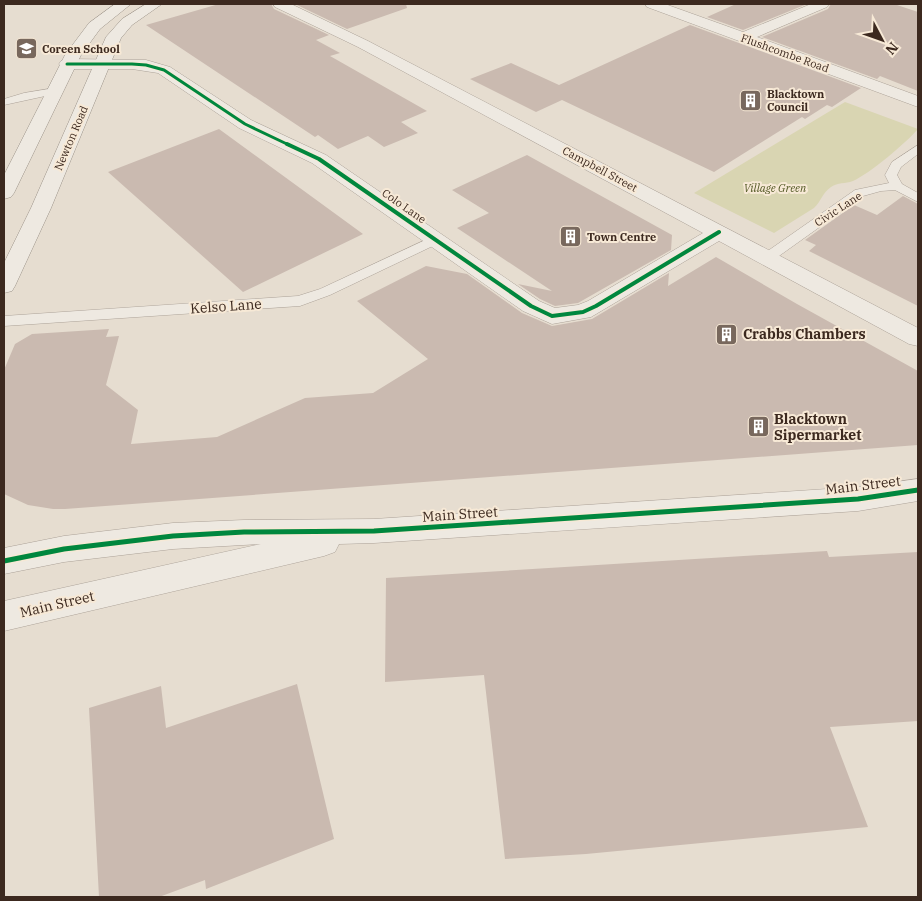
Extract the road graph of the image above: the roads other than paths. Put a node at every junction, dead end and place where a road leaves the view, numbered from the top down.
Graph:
1 (124, 4) edge
2 (155, 4) edge
3 (280, 4) edge
4 (652, 4) edge
5 (822, 4) edge
6 (742, 38) junction
7 (67, 64) junction
8 (103, 64) junction
9 (55, 91) junction
10 (4, 102) edge
11 (918, 102) edge
12 (918, 149) edge
13 (897, 186) junction
14 (918, 198) edge
15 (17, 205) edge
16 (719, 232) junction
17 (434, 240) junction
18 (767, 258) junction
19 (4, 286) edge
20 (4, 321) edge
21 (918, 338) edge
22 (918, 490) edge
23 (374, 531) junction
24 (4, 561) edge
25 (4, 616) edge

1 - 7 street, Newton Road
2 - 8 street, Newton Road
3 - 16 street, Campbell Street
4 - 6 street, Flushcombe Road
5 - 6 street
6 - 11 street, Flushcombe Road
7 - 8 street, Colo Lane
7 - 9 street, Newton Road
8 - 15 street, Newton Road
8 - 17 street, Colo Lane
9 - 10 lane
9 - 15 street, Newton Road
12 - 13 lane
13 - 14 lane
13 - 18 lane, Civic Lane
15 - 19 street, Newton Road
16 - 17 street, Colo Lane
16 - 18 street, Campbell Street
17 - 20 lane, Kelso Lane
18 - 21 street, Campbell Street
22 - 23 street, Main Street
23 - 24 street, Main Street
23 - 25 street, Main Street

